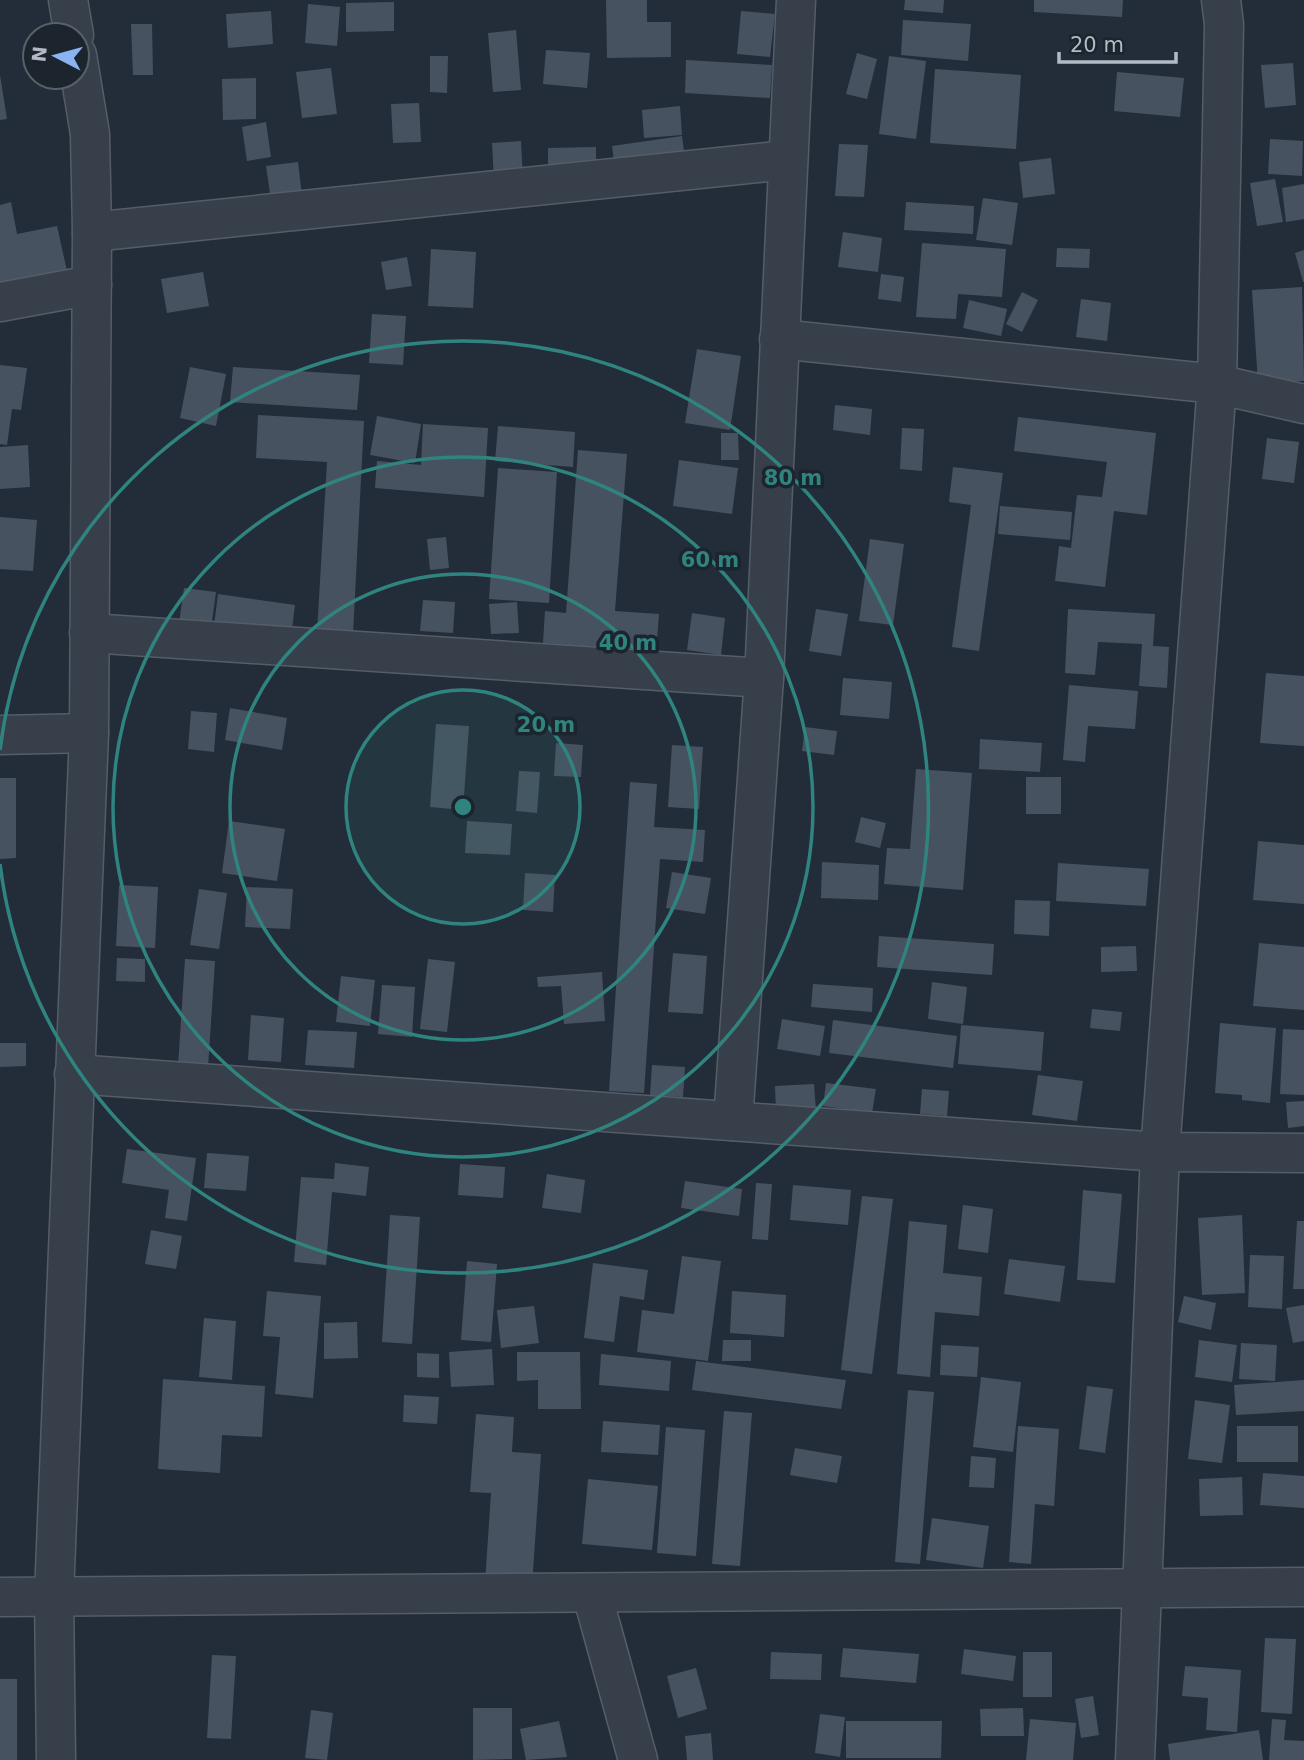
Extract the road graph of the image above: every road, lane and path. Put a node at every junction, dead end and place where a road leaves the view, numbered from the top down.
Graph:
1 (68, 0) edge
2 (796, 0) edge
3 (1221, 0) edge
4 (72, 21) edge
5 (83, 91) edge
6 (787, 160) junction
7 (92, 232) junction
8 (92, 285) junction
9 (0, 302) edge
10 (779, 339) junction
11 (1217, 384) junction
12 (1304, 404) edge
13 (89, 633) junction
14 (764, 678) junction
15 (89, 733) junction
16 (0, 735) edge
17 (74, 1074) junction
18 (733, 1121) junction
19 (1160, 1152) junction
20 (1304, 1153) edge
21 (1304, 1587) edge
22 (1142, 1590) junction
23 (592, 1594) junction
24 (54, 1595) junction
25 (0, 1597) edge
26 (56, 1760) edge
27 (638, 1760) edge
28 (1135, 1760) edge

1 - 4 street
2 - 6 street
3 - 11 street
5 - 7 street
6 - 7 street
6 - 10 street
7 - 8 street
8 - 9 street
8 - 13 street
10 - 11 street
10 - 14 street
11 - 12 street
11 - 19 street
13 - 14 street
13 - 15 street
14 - 18 street
15 - 16 street
15 - 17 street
17 - 18 street
17 - 24 street
18 - 19 street
19 - 20 street
19 - 22 street
21 - 22 street
22 - 23 street
22 - 28 street
23 - 24 street
23 - 27 street
24 - 25 street
24 - 26 street

